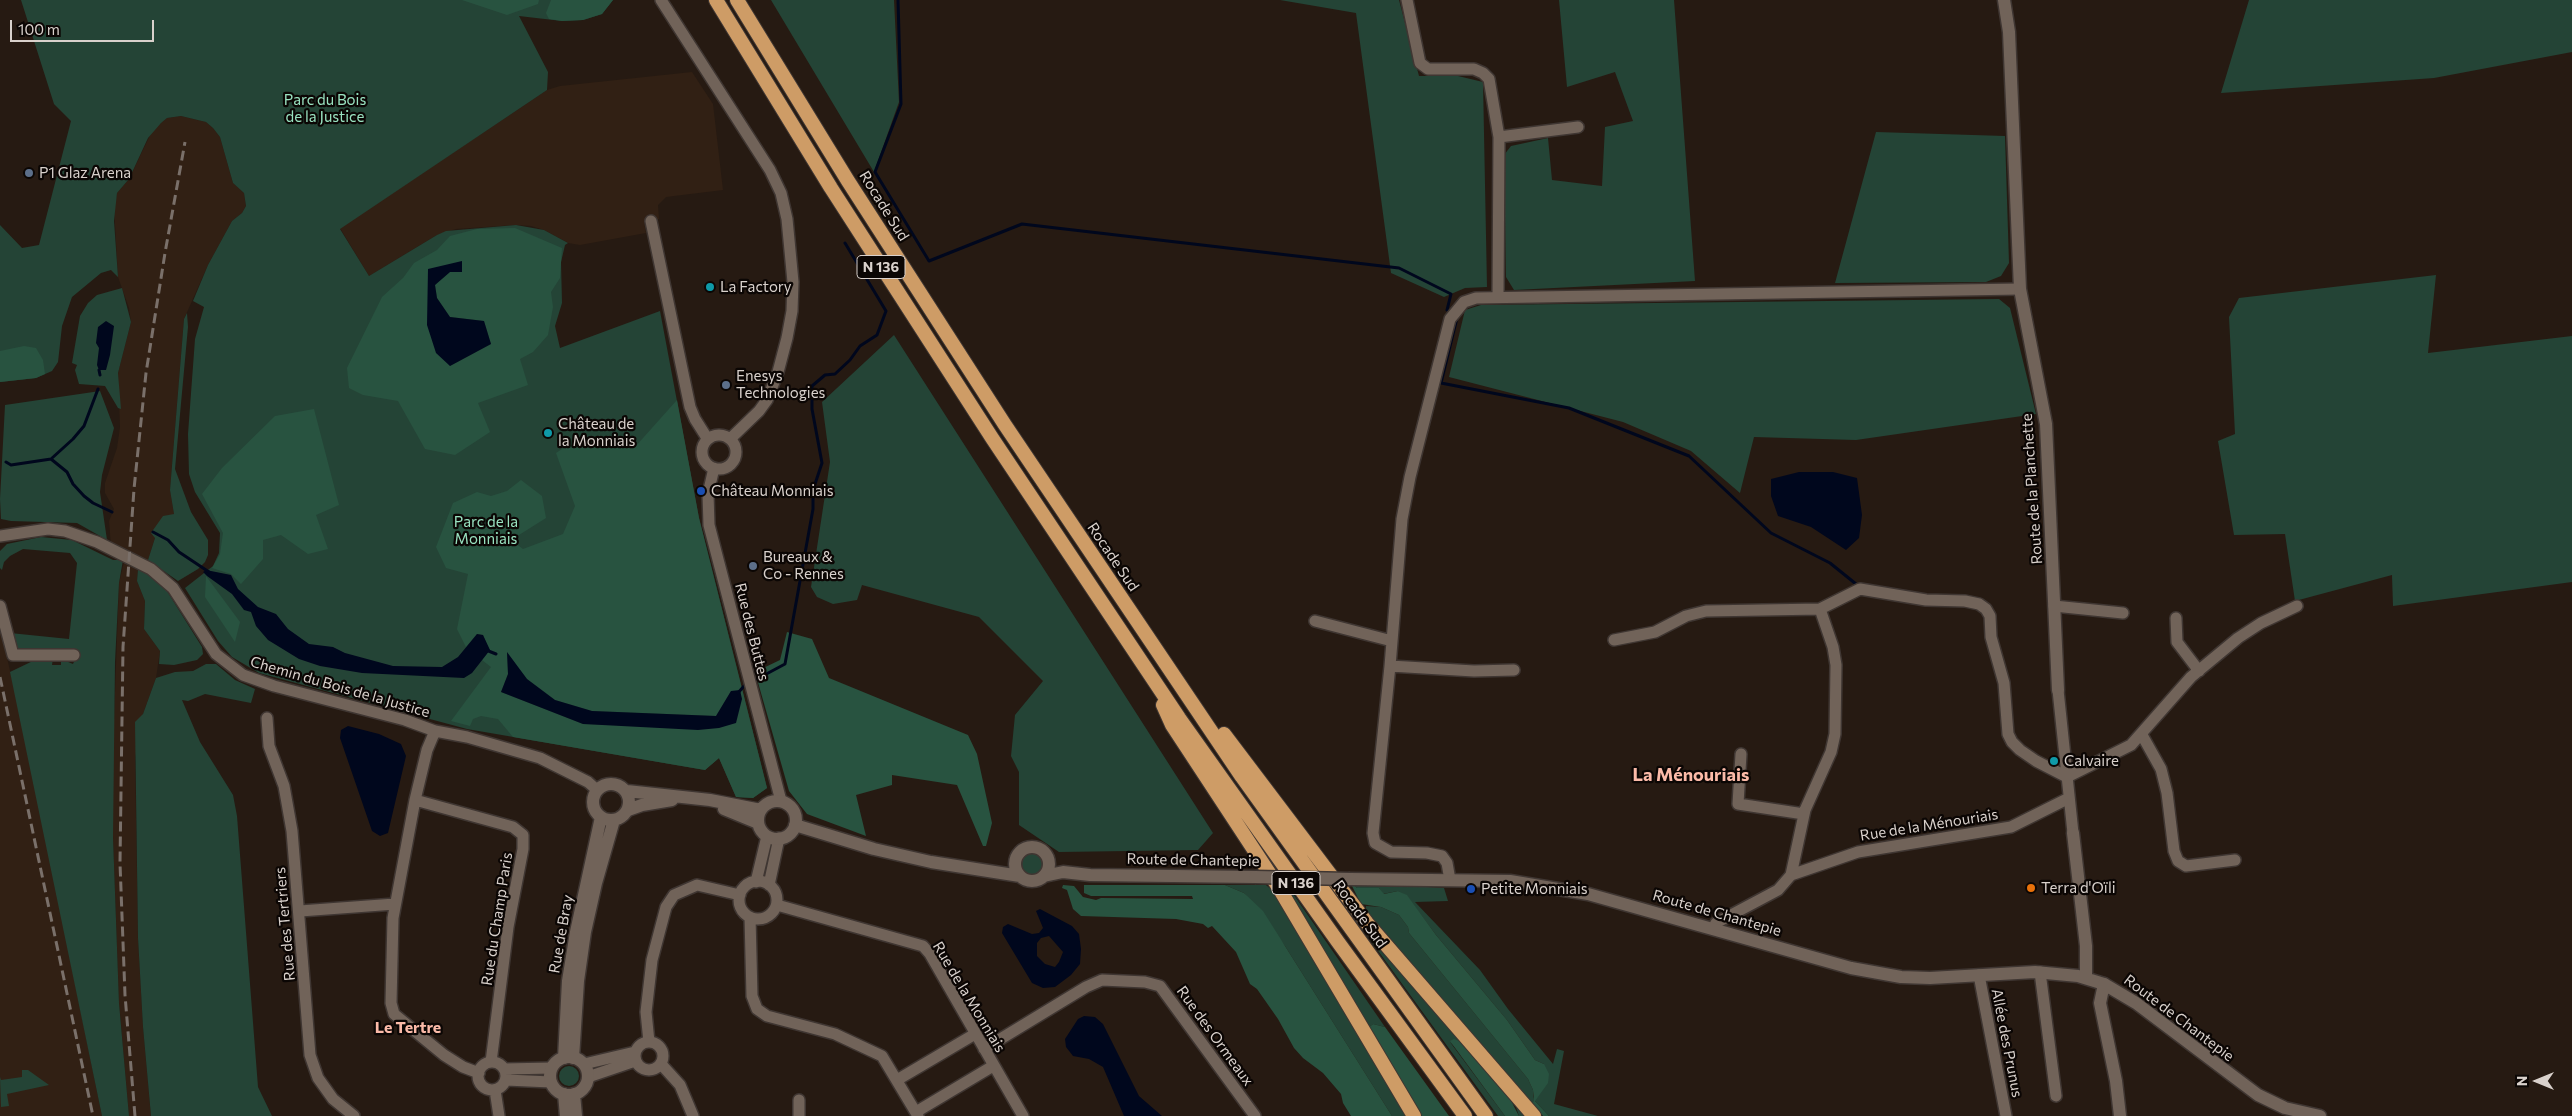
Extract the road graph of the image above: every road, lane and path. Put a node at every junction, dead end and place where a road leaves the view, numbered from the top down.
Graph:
1 (661, 0) edge
2 (716, 0) edge
3 (737, 0) edge
4 (1407, 0) edge
5 (2004, 0) edge
6 (1578, 127) dead end
7 (1499, 137) junction
8 (651, 221) dead end
9 (2020, 289) junction
10 (1498, 297) junction
11 (707, 438) junction
12 (730, 438) junction
13 (714, 468) junction
14 (0, 536) edge
15 (0, 606) edge
16 (2054, 606) junction
17 (2297, 606) dead end
18 (1820, 609) junction
19 (2123, 613) dead end
20 (2176, 618) dead end
21 (1315, 621) dead end
22 (1614, 640) dead end
23 (1392, 641) junction
24 (74, 655) dead end
25 (1390, 666) junction
26 (1148, 670) junction
27 (1514, 670) dead end
28 (2199, 671) junction
29 (2058, 690) joint
30 (1192, 703) junction
31 (268, 718) dead end
32 (435, 731) junction
33 (2142, 735) junction
34 (1740, 754) dead end
35 (2067, 777) junction
36 (598, 790) junction
37 (627, 791) junction
38 (2069, 798) junction
39 (415, 800) junction
40 (781, 801) junction
41 (628, 810) junction
42 (761, 810) junction
43 (1804, 814) junction
44 (601, 817) junction
45 (614, 820) junction
46 (758, 823) junction
47 (794, 825) junction
48 (2073, 833) joint
49 (773, 837) junction
50 (1016, 858) junction
51 (1048, 860) junction
52 (2235, 860) dead end
53 (998, 872) junction
54 (1063, 872) junction
55 (1020, 876) junction
56 (1044, 876) junction
57 (1791, 876) junction
58 (1450, 880) junction
59 (756, 882) junction
60 (769, 885) junction
61 (740, 895) junction
62 (395, 904) junction
63 (777, 905) junction
64 (300, 911) junction
65 (750, 917) junction
66 (1713, 929) junction
67 (2040, 972) junction
68 (1979, 975) junction
69 (2086, 978) junction
70 (2104, 984) junction
71 (975, 1034) junction
72 (649, 1042) junction
73 (984, 1049) junction
74 (635, 1057) junction
75 (491, 1062) junction
76 (577, 1064) junction
77 (661, 1064) junction
78 (993, 1066) junction
79 (552, 1068) junction
80 (479, 1073) junction
81 (505, 1075) junction
82 (897, 1080) junction
83 (551, 1082) junction
84 (495, 1090) junction
85 (569, 1094) junction
86 (2056, 1096) dead end
87 (799, 1100) dead end
88 (917, 1114) edge
89 (354, 1116) edge
90 (500, 1116) edge
91 (566, 1116) edge
92 (576, 1116) edge
93 (693, 1116) edge
94 (799, 1116) edge
95 (1023, 1116) edge
96 (1254, 1116) edge
97 (1414, 1116) edge
98 (1465, 1116) edge
99 (1486, 1116) edge
100 (1534, 1116) edge
101 (2006, 1116) edge
102 (2120, 1116) edge
103 (2320, 1116) edge

1 - 12 street
2 - 26 highway, N 136
3 - 30 highway, Rocade Sud / N 136
4 - 7 street
5 - 9 street, Route de la Planchette
6 - 7 street
7 - 10 street
8 - 11 street
9 - 10 street
9 - 16 street, Route de la Planchette
10 - 23 street
11 - 12 street
11 - 13 street
12 - 13 street
13 - 40 street, Rue des Buttes
14 - 32 street, Chemin du Bois de la Justice
15 - 24 street
16 - 19 street
16 - 29 street, Route de la Planchette
17 - 28 street
18 - 22 street
18 - 35 street
18 - 43 street
20 - 28 street
21 - 23 street
23 - 25 street
25 - 27 street
25 - 58 street
26 - 97 highway
26 - 98 highway, N 136
28 - 33 street
29 - 35 street, Route de la Planchette
30 - 99 highway, Rocade Sud / N 136
30 - 100 highway
31 - 64 street, Rue des Tertriers
32 - 36 street, Chemin du Bois de la Justice
32 - 39 street
33 - 35 street
33 - 52 street
34 - 43 street
35 - 38 street, Route de la Planchette
36 - 37 street
36 - 44 street
37 - 41 street
37 - 42 street
38 - 48 street, Route de la Planchette
38 - 57 street, Rue de la Ménouriais
39 - 62 street
39 - 75 street, Rue du Champ Paris
40 - 42 street
40 - 47 street
41 - 45 street
41 - 46 street
42 - 46 street
43 - 57 street
44 - 45 street
44 - 76 street, Rue de Bray
45 - 76 street, Rue de Bray
46 - 49 street
47 - 49 street
47 - 53 street
48 - 69 street, Route de la Planchette
49 - 59 street
49 - 60 street
50 - 51 street
50 - 53 street
50 - 55 street
51 - 54 street
51 - 56 street
53 - 55 street
54 - 56 street, Route de Chantepie
54 - 58 street, Route de Chantepie, bridge
55 - 56 street
57 - 66 street, Rue de la Ménouriais
58 - 66 street, Route de Chantepie
59 - 60 street
59 - 61 street
60 - 63 street
61 - 65 street
61 - 72 street
62 - 64 street
62 - 80 street
63 - 65 street
63 - 71 street, Rue de la Monniais
64 - 89 street, Rue des Tertriers
65 - 82 street
66 - 68 street, Route de Chantepie
67 - 68 street, Route de Chantepie
67 - 69 street, Route de Chantepie
67 - 86 street
68 - 101 street, Allée des Prunus
69 - 70 street, Route de Chantepie
70 - 102 street
70 - 103 street, Route de Chantepie
71 - 73 street, Rue de la Monniais
71 - 82 street
72 - 74 street
72 - 77 street
73 - 78 street, Rue de la Monniais
73 - 96 street, Rue des Ormeaux
74 - 76 street
74 - 77 street
75 - 80 street
75 - 81 street
76 - 79 street
76 - 85 street
77 - 93 street
78 - 88 street
78 - 95 street, Rue de la Monniais
79 - 81 street
79 - 83 street
80 - 84 street
81 - 83 street
81 - 84 street
82 - 88 street
83 - 85 street
84 - 90 street
85 - 91 street
85 - 92 street
87 - 94 street

